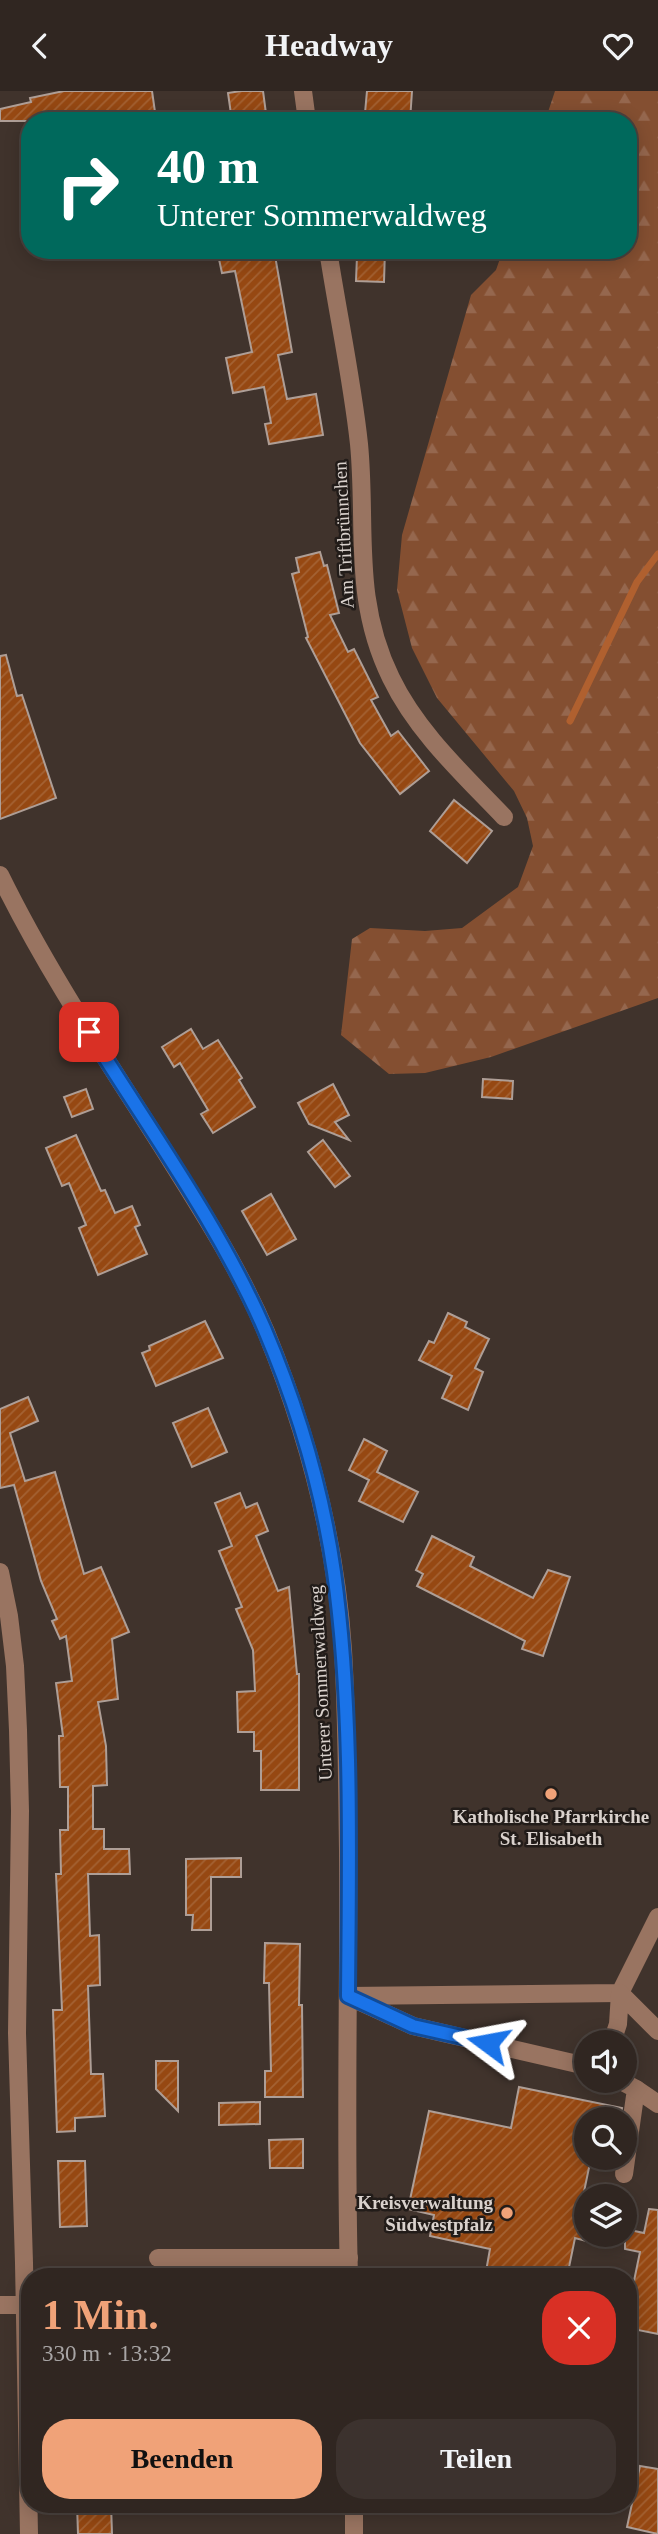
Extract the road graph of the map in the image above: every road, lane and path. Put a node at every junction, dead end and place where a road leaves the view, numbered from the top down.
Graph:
1 (303, 91) edge
2 (306, 112) edge
3 (330, 259) edge
4 (505, 817) dead end
5 (0, 875) edge
6 (0, 1571) edge
7 (658, 1917) edge
8 (0, 1924) edge
9 (18, 1926) junction
10 (621, 1993) junction
11 (348, 1996) junction
12 (616, 2030) edge
13 (658, 2031) edge
14 (574, 2063) edge
15 (637, 2090) edge
16 (629, 2093) edge
17 (658, 2104) edge
18 (624, 2174) dead end
19 (159, 2258) dead end
20 (349, 2258) junction
21 (23, 2268) edge
22 (349, 2268) edge
23 (0, 2305) edge
24 (21, 2305) edge
25 (29, 2513) edge
26 (354, 2513) edge
27 (29, 2534) edge
28 (354, 2534) edge

1 - 2 street
3 - 4 street, Am Triftbrünnchen
5 - 11 street, Unterer Sommerwaldweg
6 - 9 street
7 - 10 street
8 - 9 street
9 - 21 street
10 - 11 street
10 - 12 street
10 - 13 street
11 - 14 street
11 - 20 street, Unterer Sommerwaldweg
15 - 17 street
16 - 18 street
19 - 20 street
20 - 22 street, Unterer Sommerwaldweg
23 - 24 street
25 - 27 street
26 - 28 street

